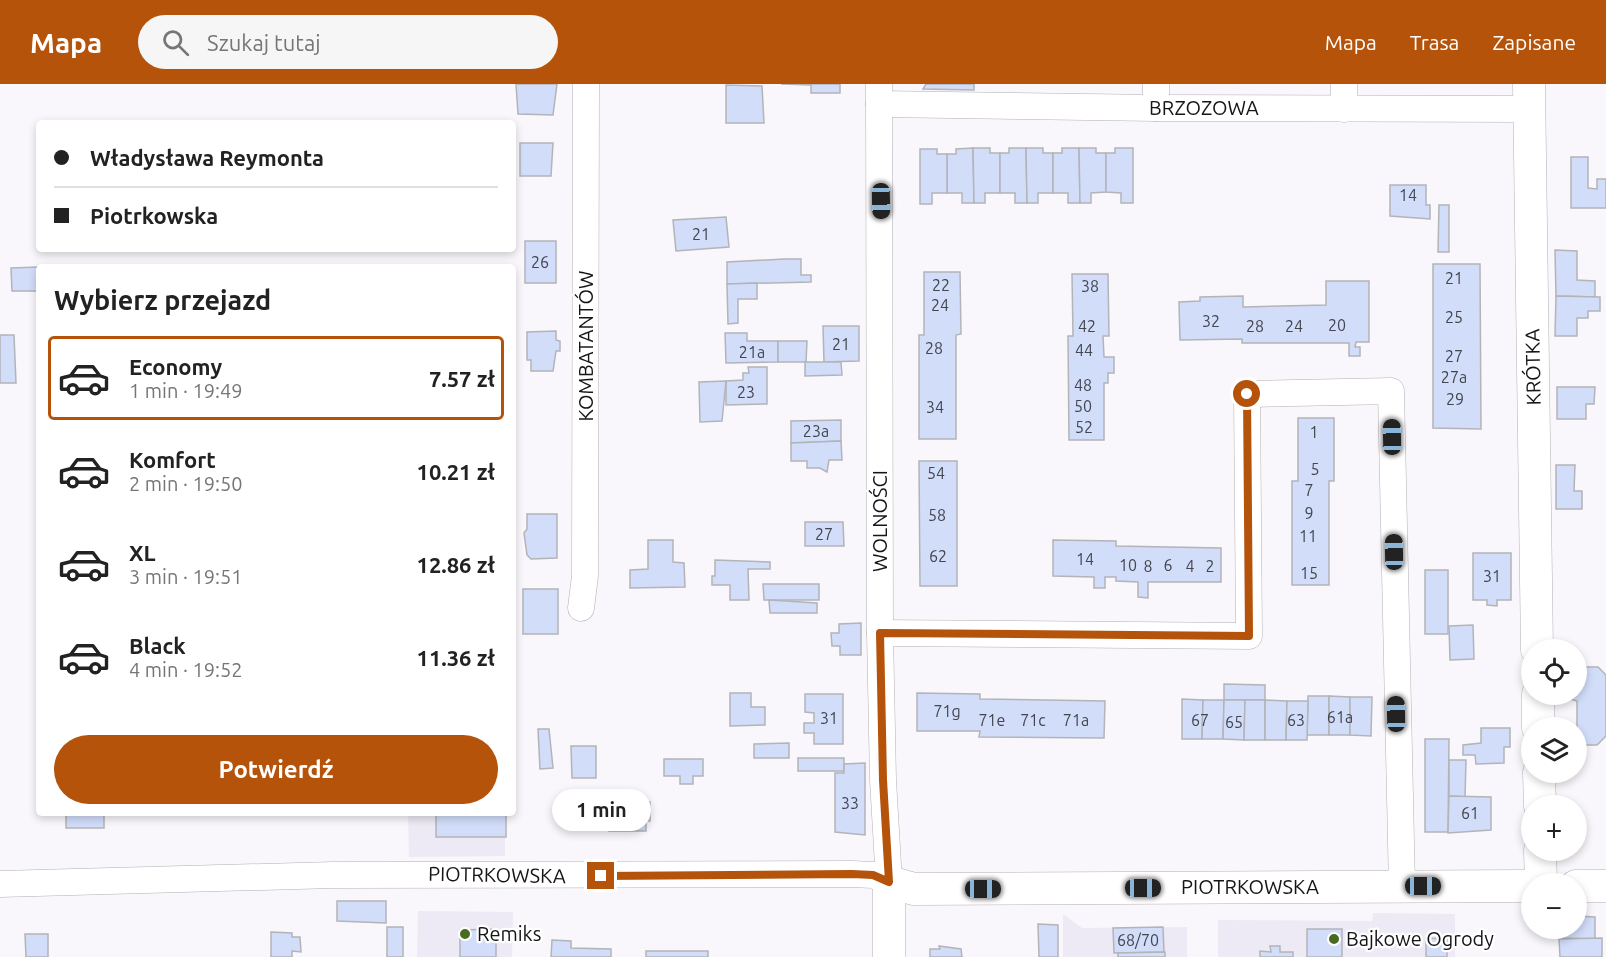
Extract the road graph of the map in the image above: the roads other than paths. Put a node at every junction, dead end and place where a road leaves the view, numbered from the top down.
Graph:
1 (586, 84) edge
2 (1344, 84) edge
3 (879, 94) edge
4 (1156, 96) edge
5 (1529, 96) edge
6 (1344, 109) junction
7 (580, 608) dead end
8 (880, 633) junction
9 (1537, 639) edge
10 (889, 882) junction
11 (0, 884) edge
12 (1521, 886) edge
13 (1587, 886) edge
14 (1606, 886) edge
15 (1402, 887) junction
16 (889, 957) edge

1 - 7 street, KOMBATANTÓW
2 - 6 street
3 - 4 street, BRZOZOWA
3 - 8 street, WOLNOŚCI
4 - 6 street, BRZOZOWA
5 - 6 street, BRZOZOWA
5 - 9 street, KRÓTKA
8 - 10 street, WOLNOŚCI
8 - 15 street
10 - 11 street, PIOTRKOWSKA
10 - 15 street, PIOTRKOWSKA
10 - 16 street, WOLNOŚCI
12 - 15 street, PIOTRKOWSKA
13 - 14 street

